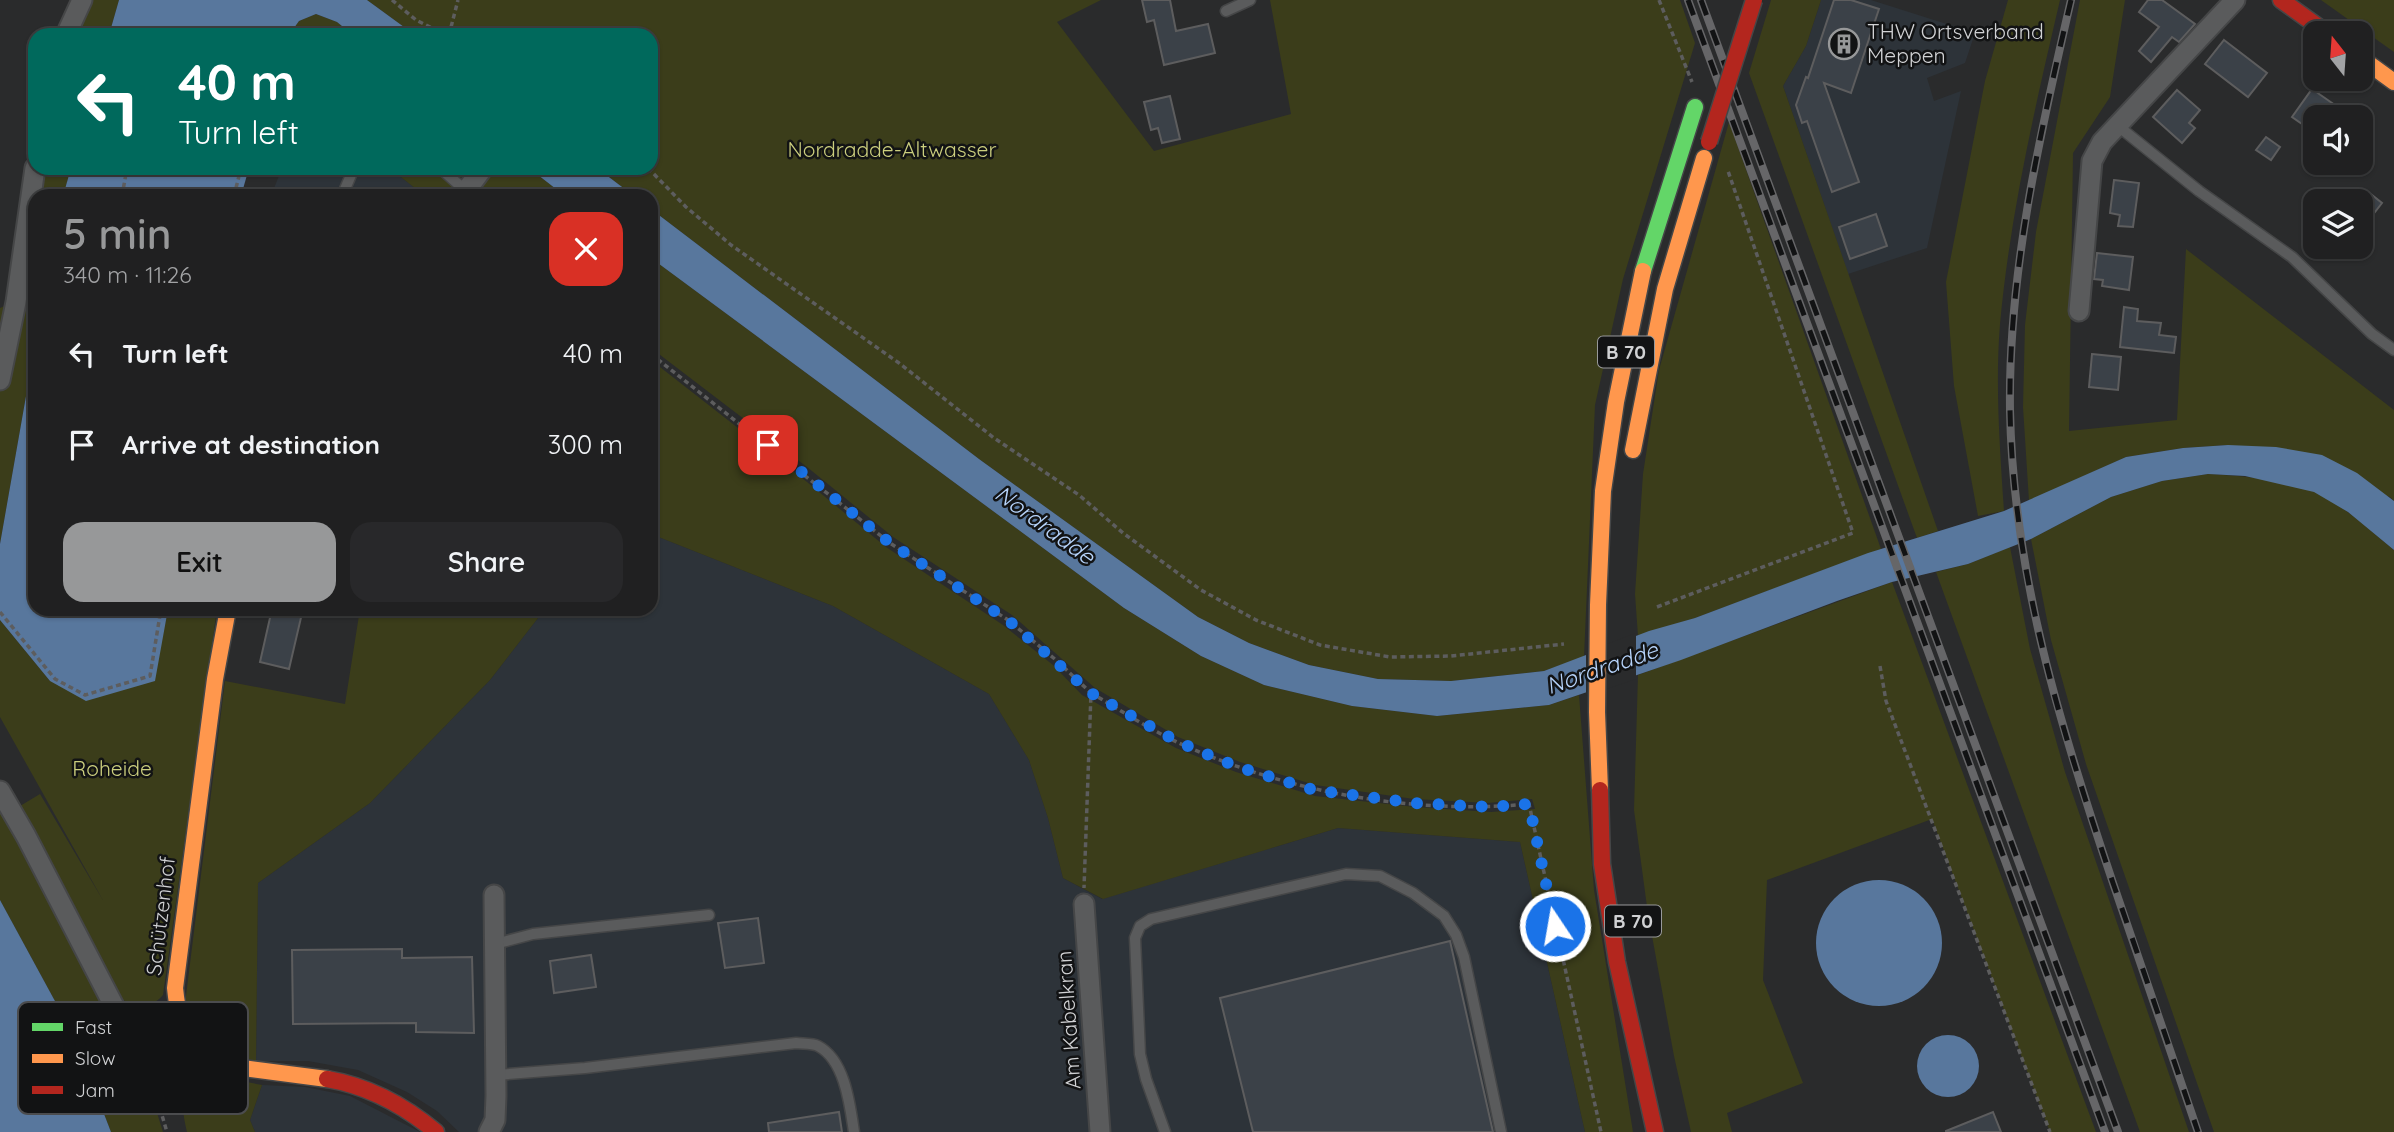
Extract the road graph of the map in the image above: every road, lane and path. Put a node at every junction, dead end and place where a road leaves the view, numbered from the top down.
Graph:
1 (82, 0) edge
2 (392, 0) edge
3 (458, 0) edge
4 (1250, 0) edge
5 (1659, 0) edge
6 (1754, 0) edge
7 (2235, 0) edge
8 (2281, 0) edge
9 (1226, 11) dead end
10 (2310, 21) edge
11 (69, 28) edge
12 (433, 28) edge
13 (449, 28) edge
14 (2373, 67) edge
15 (2394, 82) edge
16 (1696, 97) joint
17 (2118, 126) junction
18 (1724, 161) dead end
19 (446, 175) edge
20 (655, 175) edge
21 (459, 189) edge
22 (28, 217) edge
23 (2079, 311) dead end
24 (2394, 350) edge
25 (658, 360) edge
26 (0, 380) edge
27 (1630, 464) dead end
28 (1657, 607) dead end
29 (0, 612) edge
30 (160, 616) edge
31 (227, 616) edge
32 (1564, 644) dead end
33 (1880, 666) dead end
34 (1091, 693) junction
35 (0, 791) edge
36 (494, 895) dead end
37 (1083, 904) joint
38 (709, 915) dead end
39 (495, 944) junction
40 (112, 1002) edge
41 (176, 1002) edge
42 (248, 1069) edge
43 (496, 1075) junction
44 (162, 1114) edge
45 (167, 1132) edge
46 (436, 1132) edge
47 (489, 1132) edge
48 (854, 1132) edge
49 (1100, 1132) edge
50 (1165, 1132) edge
51 (1501, 1132) edge
52 (1601, 1132) edge
53 (1655, 1132) edge
54 (2050, 1132) edge

1 - 11 street
2 - 12 path
3 - 13 path
4 - 9 lane
5 - 16 path
6 - 27 main road, B 70, bridge
7 - 17 street
8 - 10 main road
14 - 15 main road
16 - 53 main road, B 70
17 - 23 street
17 - 24 lane
18 - 28 path
19 - 21 lane
20 - 32 path
22 - 26 street
25 - 34 path
29 - 30 path
31 - 41 main road, Schützenhof
33 - 54 path
34 - 37 path
34 - 52 path
35 - 40 street
36 - 39 street
37 - 49 street, Am Kabelkran
38 - 39 lane
39 - 43 street
42 - 46 main road
43 - 47 street
43 - 48 lane
44 - 45 path
50 - 51 lane

